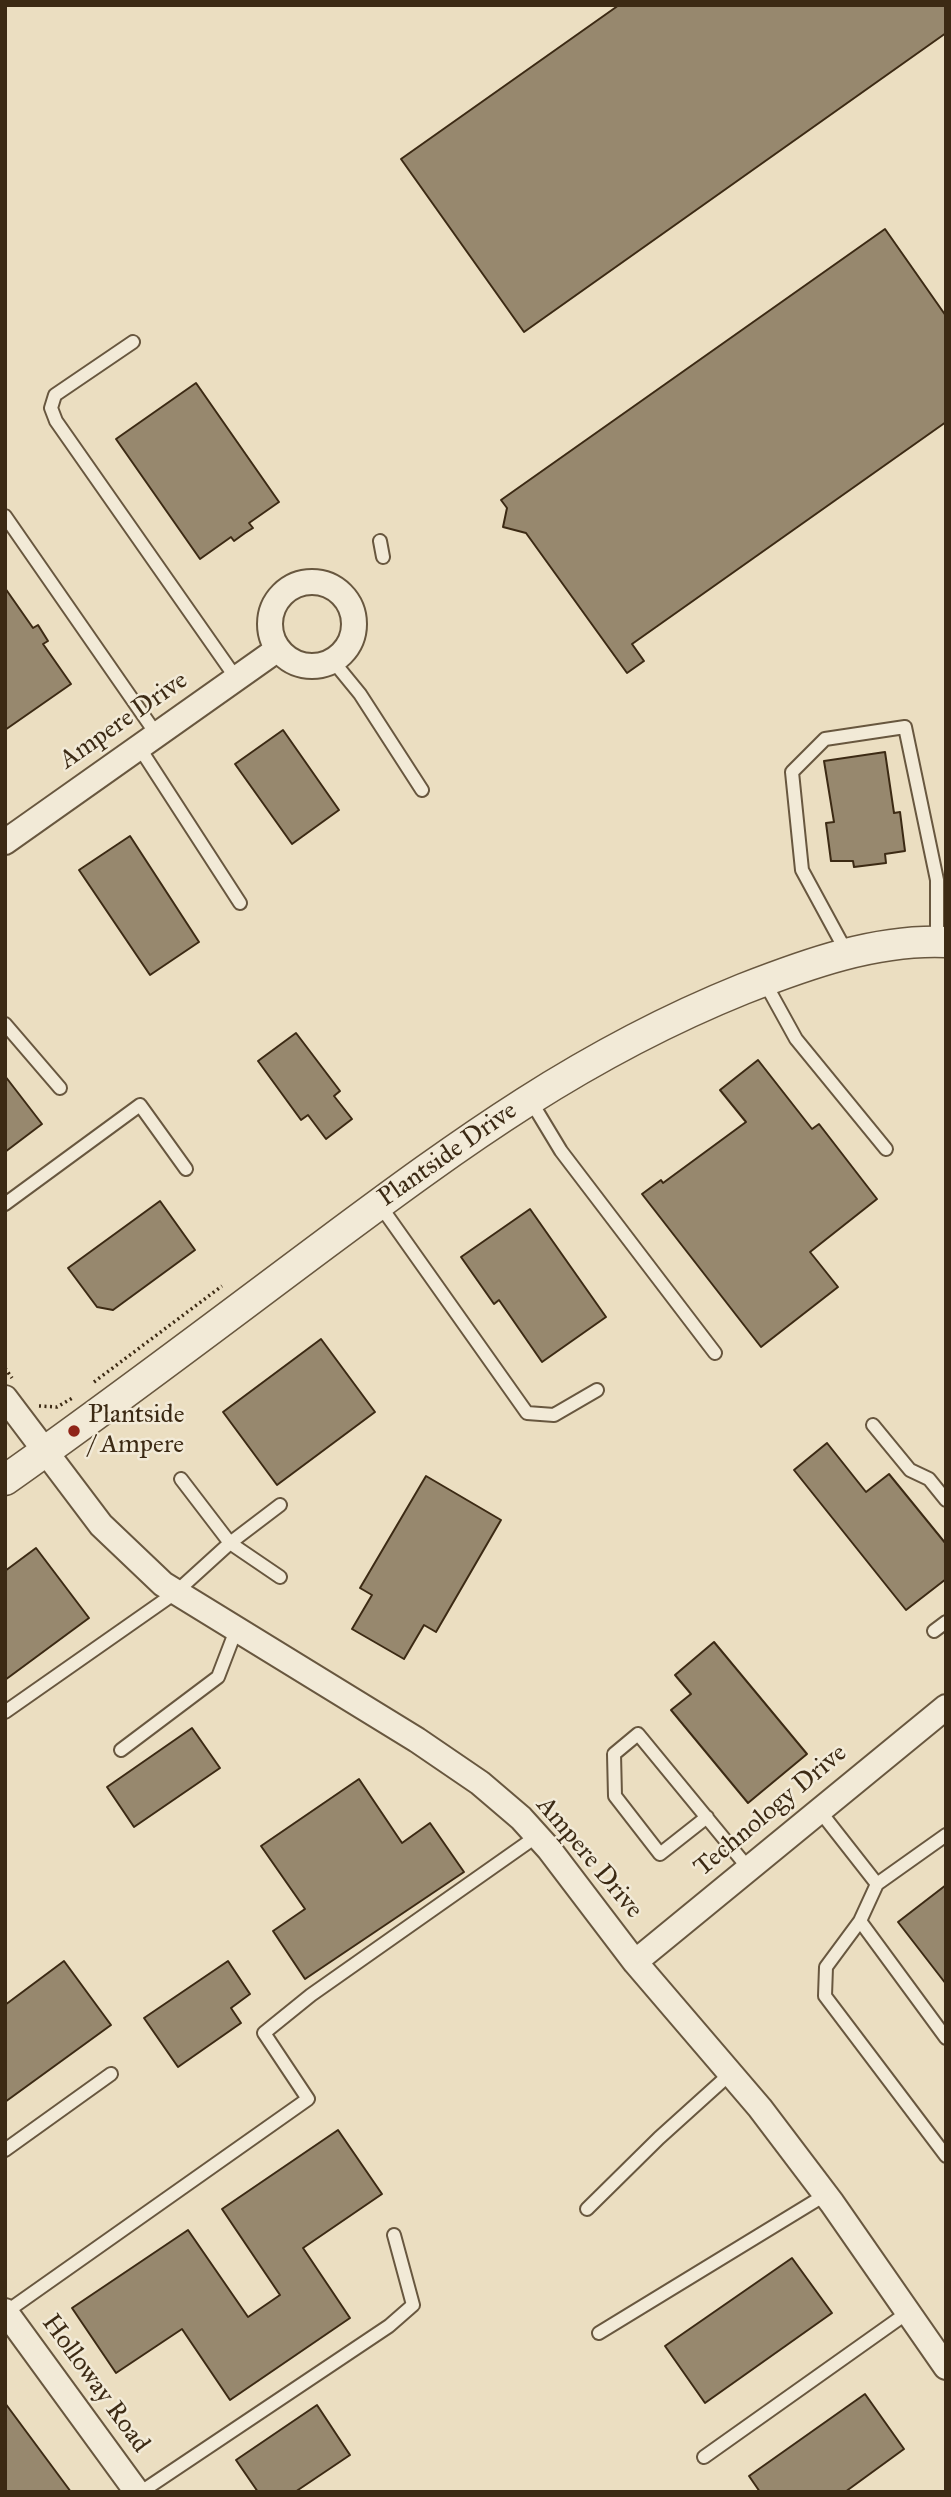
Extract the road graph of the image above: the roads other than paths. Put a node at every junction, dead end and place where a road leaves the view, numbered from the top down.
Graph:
1 (133, 342) dead end
2 (5, 516) edge
3 (380, 541) dead end
4 (383, 557) dead end
5 (278, 649) junction
6 (333, 662) junction
7 (236, 678) junction
8 (148, 741) junction
9 (422, 790) dead end
10 (5, 842) edge
11 (240, 903) dead end
12 (942, 942) edge
13 (848, 954) junction
14 (764, 981) junction
15 (5, 1024) edge
16 (60, 1088) dead end
17 (528, 1098) junction
18 (886, 1149) dead end
19 (186, 1170) dead end
20 (5, 1204) edge
21 (379, 1204) junction
22 (715, 1353) dead end
23 (597, 1390) dead end
24 (12, 1392) edge
25 (873, 1425) dead end
26 (45, 1452) junction
27 (181, 1479) dead end
28 (5, 1480) edge
29 (946, 1500) edge
30 (280, 1505) dead end
31 (230, 1543) junction
32 (280, 1577) dead end
33 (175, 1593) junction
34 (946, 1622) edge
35 (236, 1630) junction
36 (934, 1631) dead end
37 (946, 1707) edge
38 (5, 1712) edge
39 (121, 1750) dead end
40 (819, 1810) junction
41 (707, 1817) junction
42 (946, 1835) edge
43 (537, 1836) junction
44 (749, 1869) junction
45 (877, 1884) junction
46 (860, 1921) junction
47 (635, 1962) junction
48 (946, 2038) edge
49 (731, 2073) junction
50 (111, 2074) dead end
51 (5, 2150) edge
52 (946, 2156) edge
53 (825, 2195) junction
54 (587, 2209) dead end
55 (394, 2235) dead end
56 (6, 2312) edge
57 (907, 2313) junction
58 (599, 2333) dead end
59 (946, 2367) edge
60 (704, 2457) dead end
61 (139, 2492) edge

1 - 7 lane
2 - 8 lane
3 - 4 lane
5 - 6 street
5 - 6 street
5 - 7 street, Ampere Drive
6 - 9 lane
7 - 8 street, Ampere Drive
8 - 10 street, Ampere Drive
8 - 11 lane
12 - 13 street, Plantside Drive
12 - 13 lane
13 - 14 street, Plantside Drive
14 - 17 street, Plantside Drive
14 - 18 lane
15 - 16 lane
17 - 21 street, Plantside Drive
17 - 22 lane
19 - 20 lane
21 - 23 lane
21 - 26 street, Plantside Drive
24 - 26 street, Ampere Drive
25 - 29 lane
26 - 28 street, Plantside Drive
26 - 33 street, Ampere Drive
27 - 31 lane
30 - 31 lane
31 - 32 lane
31 - 33 lane
33 - 35 street, Ampere Drive
33 - 38 lane
34 - 36 lane
35 - 39 lane
35 - 43 street, Ampere Drive
37 - 40 street, Technology Drive
40 - 44 street, Technology Drive
40 - 45 lane
41 - 41 lane
41 - 44 lane
42 - 45 lane
43 - 47 street, Ampere Drive
43 - 56 lane
44 - 47 street, Technology Drive
45 - 46 lane
46 - 48 lane
46 - 52 lane
47 - 49 street, Ampere Drive
49 - 53 street, Ampere Drive
49 - 54 lane
50 - 51 lane
53 - 57 street, Ampere Drive
53 - 58 lane
55 - 61 lane
56 - 61 street, Holloway Road
57 - 59 street, Ampere Drive
57 - 60 lane

